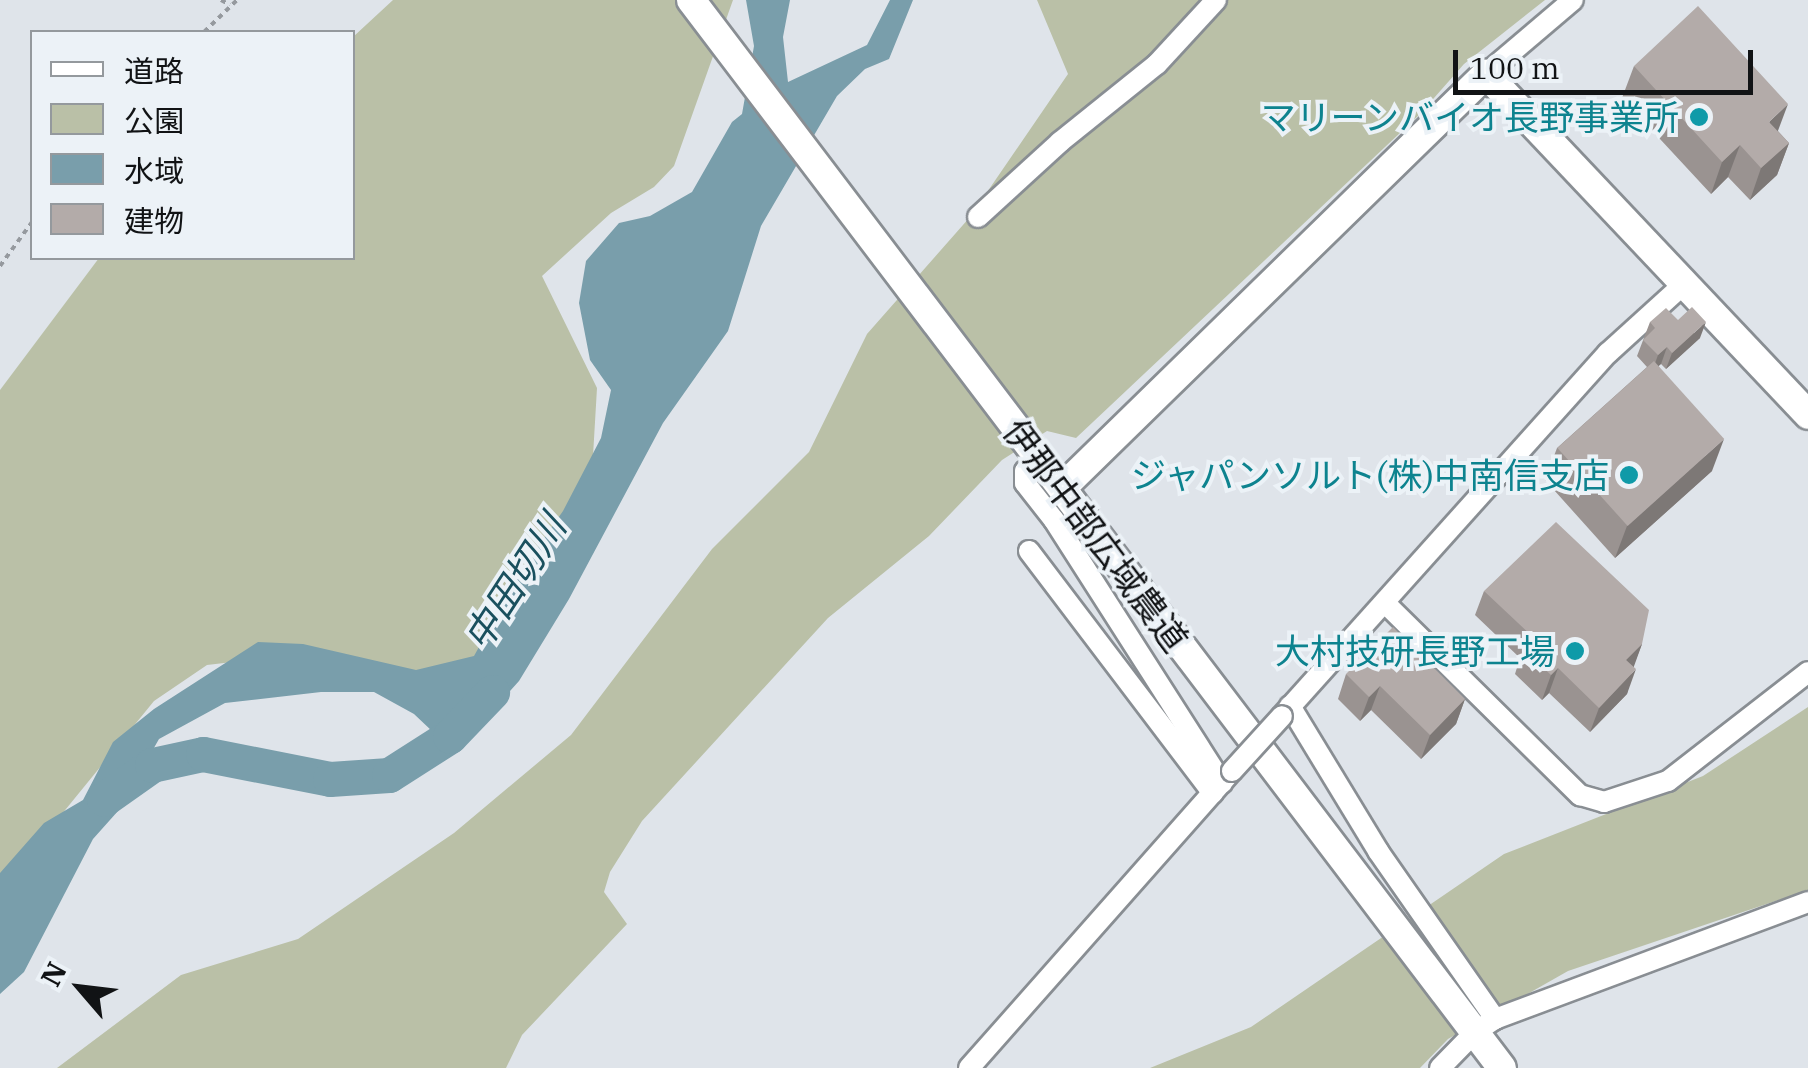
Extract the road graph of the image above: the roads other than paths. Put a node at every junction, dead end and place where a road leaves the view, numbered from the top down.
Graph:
1 (690, 0) edge
2 (1216, 0) edge
3 (1572, 0) edge
4 (1486, 74) junction
5 (978, 216) dead end
6 (1686, 283) junction
7 (1808, 415) edge
8 (1039, 458) junction
9 (1062, 488) junction
10 (1029, 552) dead end
11 (1385, 603) junction
12 (1808, 672) edge
13 (1286, 711) junction
14 (1222, 782) junction
15 (1808, 902) edge
16 (1485, 1026) junction
17 (969, 1068) edge
18 (1440, 1068) edge
19 (1502, 1068) edge

1 - 8 street, 伊那中部広域農道
2 - 5 street
3 - 4 street
4 - 6 street
4 - 9 street
6 - 7 street
6 - 11 street
8 - 9 street, 伊那中部広域農道
8 - 14 street
9 - 16 street, 伊那中部広域農道
10 - 14 street
11 - 12 street
11 - 13 street
13 - 14 street, bridge
13 - 16 street
14 - 17 street
15 - 16 street
16 - 18 street
16 - 19 street, 伊那中部広域農道

